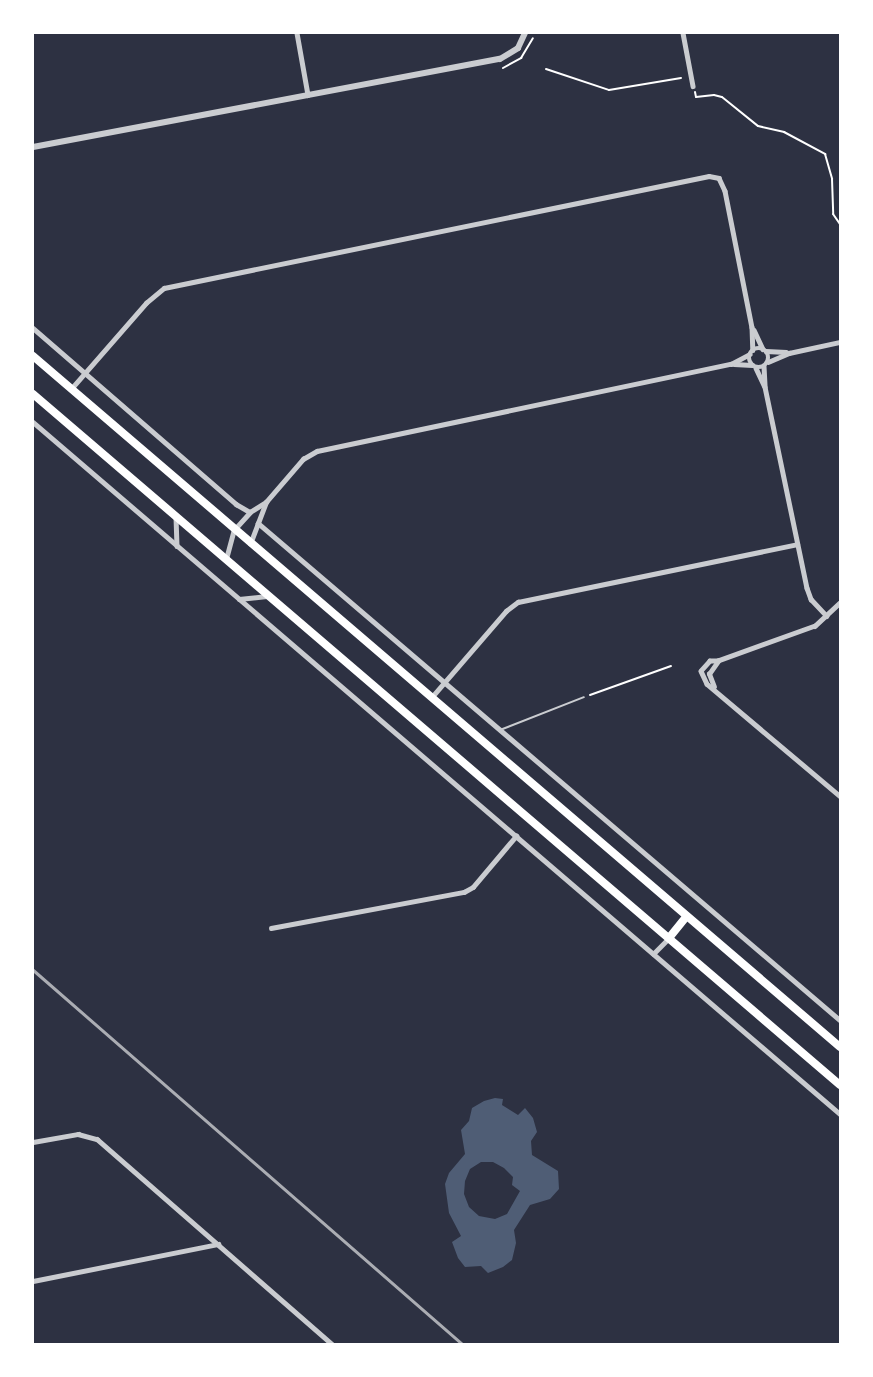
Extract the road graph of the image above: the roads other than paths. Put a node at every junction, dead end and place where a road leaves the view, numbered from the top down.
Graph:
1 (297, 33) edge
2 (525, 33) edge
3 (683, 33) edge
4 (693, 86) road end
5 (308, 95) junction
6 (33, 147) edge
7 (752, 327) junction
8 (33, 328) edge
9 (840, 342) edge
10 (764, 350) junction
11 (752, 352) junction
12 (789, 353) junction
13 (33, 356) edge
14 (731, 364) junction
15 (766, 364) junction
16 (754, 366) junction
17 (85, 373) junction
18 (765, 387) junction
19 (72, 389) junction
20 (33, 394) edge
21 (33, 422) edge
22 (266, 502) junction
23 (250, 512) junction
24 (176, 517) junction
25 (258, 523) junction
26 (234, 530) junction
27 (250, 544) junction
28 (797, 544) junction
29 (177, 546) junction
30 (226, 560) junction
31 (269, 596) junction
32 (238, 599) junction
33 (840, 603) edge
34 (827, 616) junction
35 (718, 661) junction
36 (445, 682) junction
37 (715, 689) junction
38 (584, 697) road end
39 (431, 698) junction
40 (500, 730) junction
41 (840, 796) edge
42 (516, 836) junction
43 (686, 917) junction
44 (271, 928) dead end
45 (669, 938) junction
46 (653, 954) junction
47 (840, 1020) edge
48 (840, 1047) edge
49 (840, 1085) edge
50 (840, 1114) edge
51 (33, 1142) edge
52 (218, 1244) junction
53 (33, 1281) edge
54 (332, 1344) edge

1 - 5 street
2 - 5 street
3 - 4 street
5 - 6 street
7 - 10 street
7 - 11 street
7 - 17 street
8 - 17 street
9 - 12 street
10 - 11 street
10 - 12 street
10 - 15 street
11 - 14 street
11 - 16 street
12 - 15 street
13 - 19 highway
14 - 16 street
14 - 22 street
15 - 16 street
15 - 18 street
16 - 18 street
17 - 19 street
17 - 23 street
18 - 28 street
19 - 26 highway
20 - 24 highway
21 - 29 street
22 - 23 street
22 - 25 street
23 - 26 street
24 - 29 street
24 - 30 highway
25 - 27 street
25 - 36 street
26 - 27 highway
26 - 30 street
27 - 39 highway
28 - 34 street
28 - 36 street
29 - 32 street
30 - 31 highway
31 - 32 street
31 - 45 highway
32 - 42 street
33 - 34 street
34 - 35 street
35 - 37 street
35 - 37 street
36 - 39 street
36 - 40 street
37 - 41 street
38 - 40 lane
39 - 43 highway
40 - 47 street
42 - 44 street
42 - 46 street
43 - 45 highway
43 - 48 highway
45 - 46 street
45 - 49 highway
46 - 50 street
51 - 52 street
52 - 53 street
52 - 54 street

